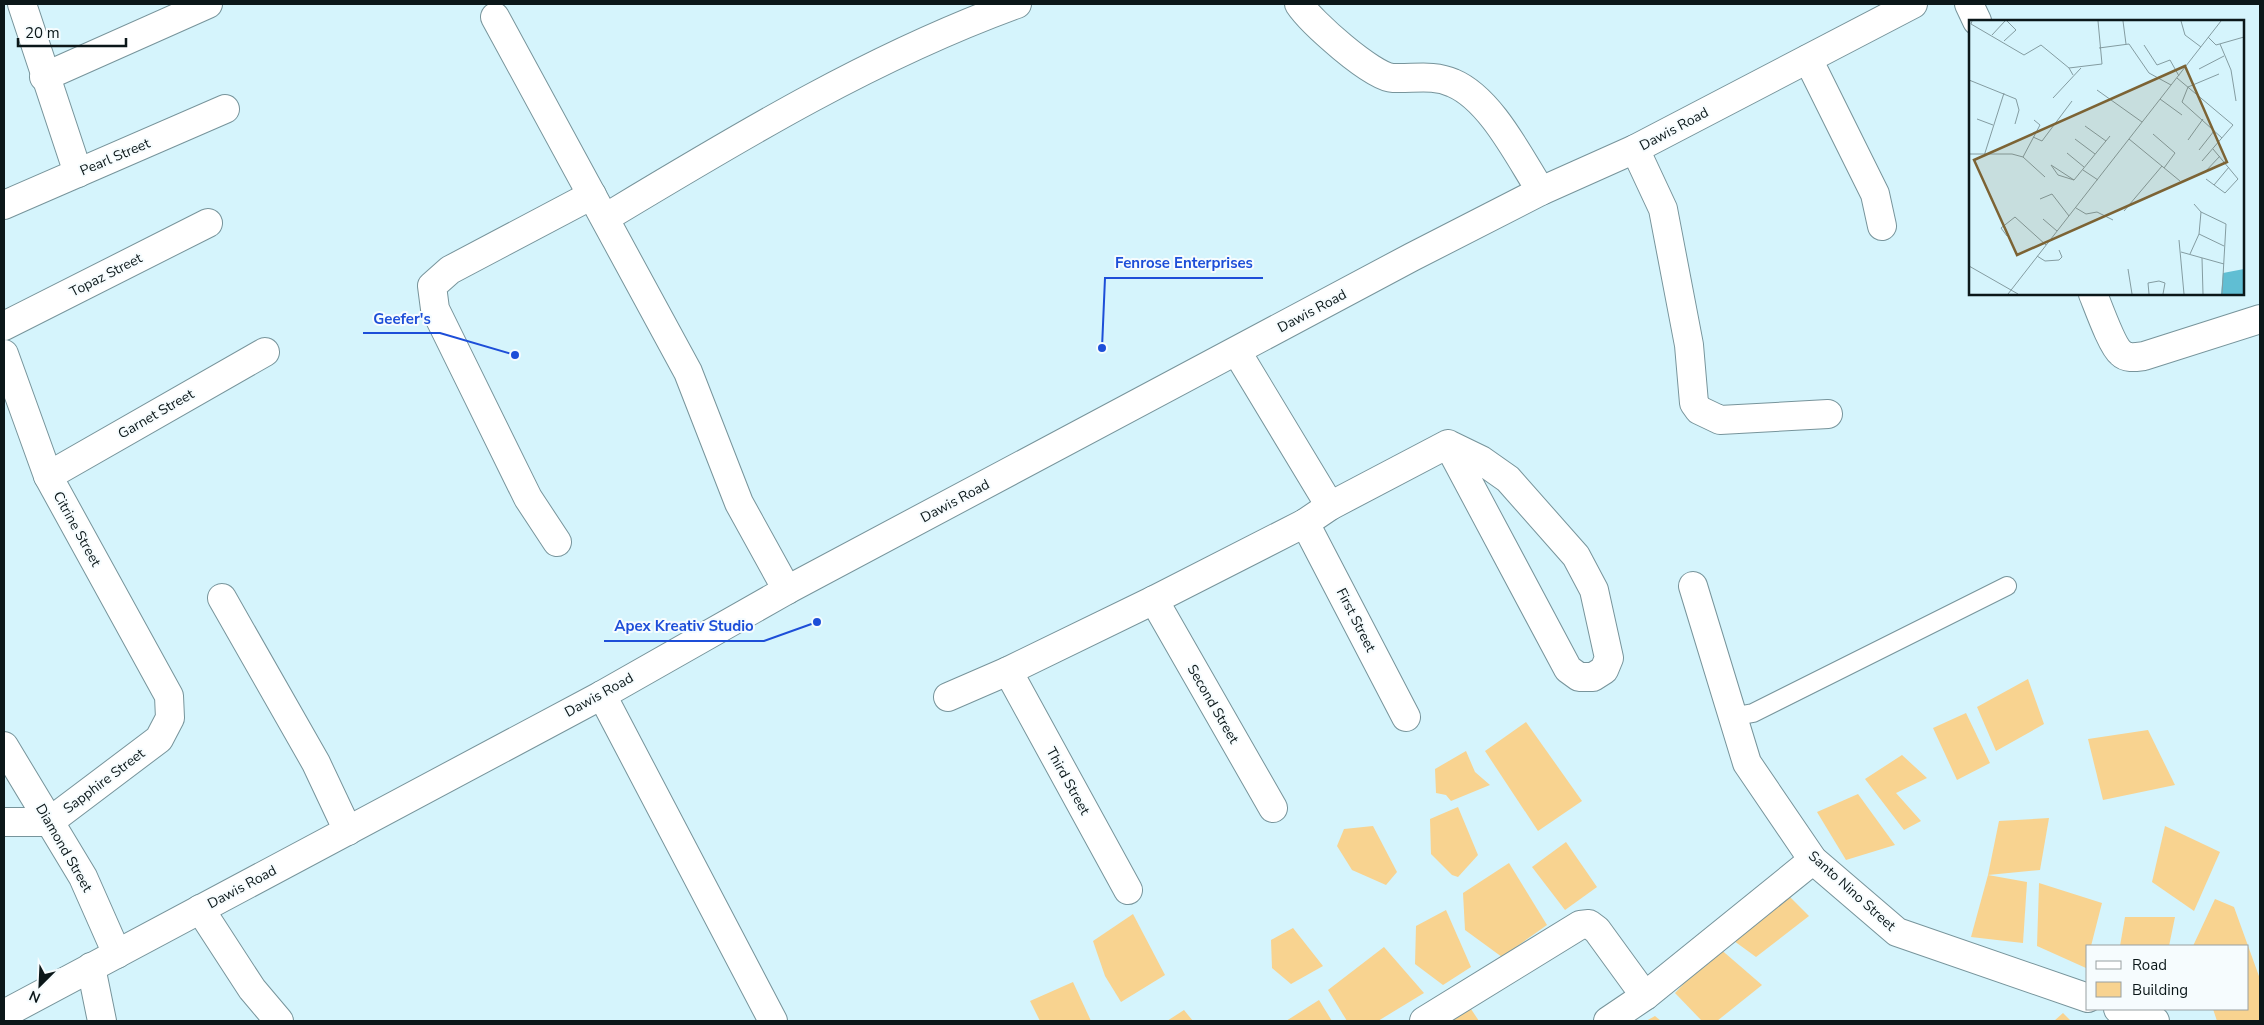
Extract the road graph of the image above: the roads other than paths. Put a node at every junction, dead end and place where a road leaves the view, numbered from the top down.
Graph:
1 (22, 4) edge
2 (208, 4) edge
3 (1017, 4) edge
4 (1299, 4) edge
5 (1913, 4) edge
6 (1969, 4) edge
7 (496, 17) dead end
8 (1977, 20) edge
9 (1808, 59) junction
10 (44, 77) junction
11 (226, 110) dead end
12 (1635, 149) junction
13 (78, 173) junction
14 (1541, 191) junction
15 (592, 195) junction
16 (4, 205) edge
17 (605, 218) junction
18 (208, 223) dead end
19 (1882, 226) dead end
20 (2093, 295) edge
21 (2260, 320) edge
22 (4, 326) edge
23 (265, 352) dead end
24 (1237, 352) junction
25 (4, 354) edge
26 (1828, 414) dead end
27 (1448, 444) junction
28 (48, 476) junction
29 (1330, 506) junction
30 (1306, 523) junction
31 (557, 542) dead end
32 (1693, 586) dead end
33 (2006, 586) dead end
34 (788, 590) junction
35 (222, 598) dead end
36 (1154, 600) junction
37 (1008, 671) junction
38 (602, 694) junction
39 (169, 696) joint
40 (948, 697) dead end
41 (1406, 717) dead end
42 (1731, 717) junction
43 (4, 746) edge
44 (1273, 808) dead end
45 (4, 822) edge
46 (49, 822) junction
47 (348, 831) junction
48 (1813, 860) junction
49 (1128, 890) dead end
50 (200, 909) junction
51 (117, 954) junction
52 (91, 967) junction
53 (1645, 996) junction
54 (2086, 997) edge
55 (2121, 1010) edge
56 (4, 1014) edge
57 (102, 1021) edge
58 (279, 1021) edge
59 (772, 1021) edge
60 (1424, 1021) edge
61 (1608, 1021) edge
62 (2154, 1021) edge

1 - 10 street
2 - 10 street
3 - 17 street
4 - 14 street
5 - 9 street, Dawis Road
6 - 8 street
7 - 15 street
9 - 12 street, Dawis Road
9 - 19 street
10 - 13 street
11 - 13 street, Pearl Street
12 - 14 street, Dawis Road
12 - 26 street
13 - 16 street, Pearl Street
14 - 24 street, Dawis Road
15 - 17 street
15 - 31 street
17 - 34 street
18 - 22 street, Topaz Street
20 - 21 street
23 - 28 street, Garnet Street
24 - 29 street
24 - 34 street, Dawis Road
25 - 28 street, Citrine Street
27 - 27 street
27 - 29 street
28 - 39 street, Citrine Street
29 - 30 street
30 - 36 street
30 - 41 street, First Street
32 - 42 street, Santo Nino Street
33 - 42 lane
34 - 38 street, Dawis Road
35 - 47 street
36 - 37 street
36 - 44 street, Second Street
37 - 40 street
37 - 49 street, Third Street
38 - 47 street, Dawis Road
38 - 59 street
39 - 46 street, Sapphire Street
42 - 48 street, Santo Nino Street
43 - 46 street, Diamond Street
45 - 46 street, Sapphire Street
46 - 51 street, Diamond Street
47 - 50 street, Dawis Road
48 - 53 street
48 - 54 street, Santo Nino Street
50 - 51 street, Dawis Road
50 - 58 street
51 - 52 street, Dawis Road
52 - 56 street, Dawis Road
52 - 57 street
53 - 60 street
53 - 61 street
55 - 62 street

